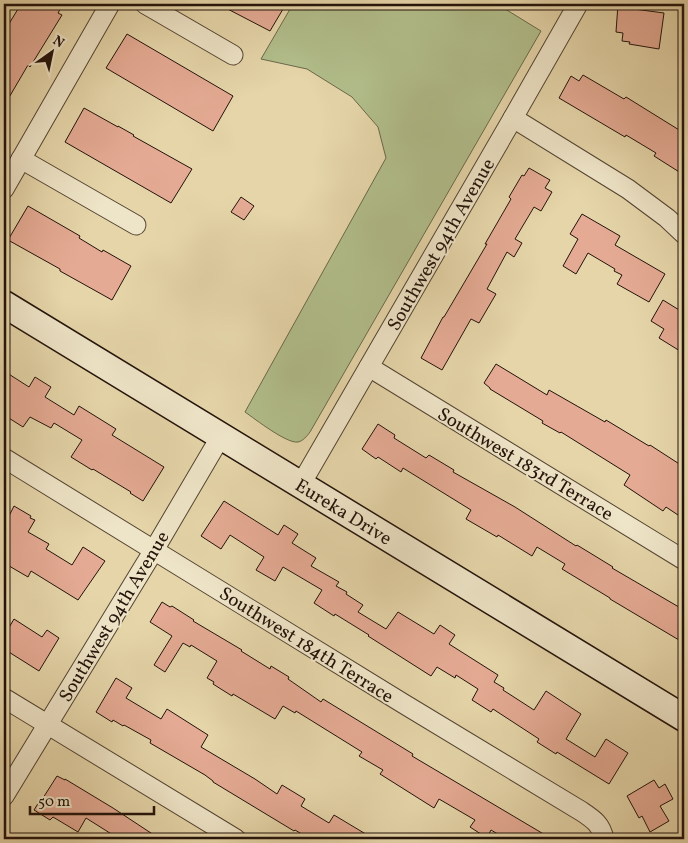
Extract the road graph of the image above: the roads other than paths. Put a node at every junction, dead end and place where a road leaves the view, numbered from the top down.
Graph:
1 (110, 4) edge
2 (145, 4) edge
3 (578, 4) edge
4 (233, 55) dead end
5 (514, 118) junction
6 (21, 159) junction
7 (4, 189) edge
8 (136, 225) dead end
9 (684, 234) edge
10 (4, 304) edge
11 (368, 367) junction
12 (221, 436) junction
13 (4, 458) edge
14 (301, 484) junction
15 (154, 550) junction
16 (684, 560) edge
17 (4, 698) edge
18 (684, 718) edge
19 (47, 724) junction
20 (4, 796) edge
21 (604, 838) edge
22 (236, 839) edge

1 - 6 street
2 - 4 street
3 - 5 street, Southwest 94th Avenue
5 - 9 street
5 - 11 street, Southwest 94th Avenue
6 - 7 street
6 - 8 street
10 - 12 main road, Eureka Drive
11 - 14 street, Southwest 94th Avenue
11 - 16 street, Southwest 183rd Terrace
12 - 14 main road, Eureka Drive
12 - 15 street, Southwest 94th Avenue
13 - 15 street, Southwest 184th Terrace
14 - 18 main road, Eureka Drive
15 - 19 street, Southwest 94th Avenue
15 - 21 street, Southwest 184th Terrace
17 - 19 street
19 - 20 street, Southwest 94th Avenue
19 - 22 street

